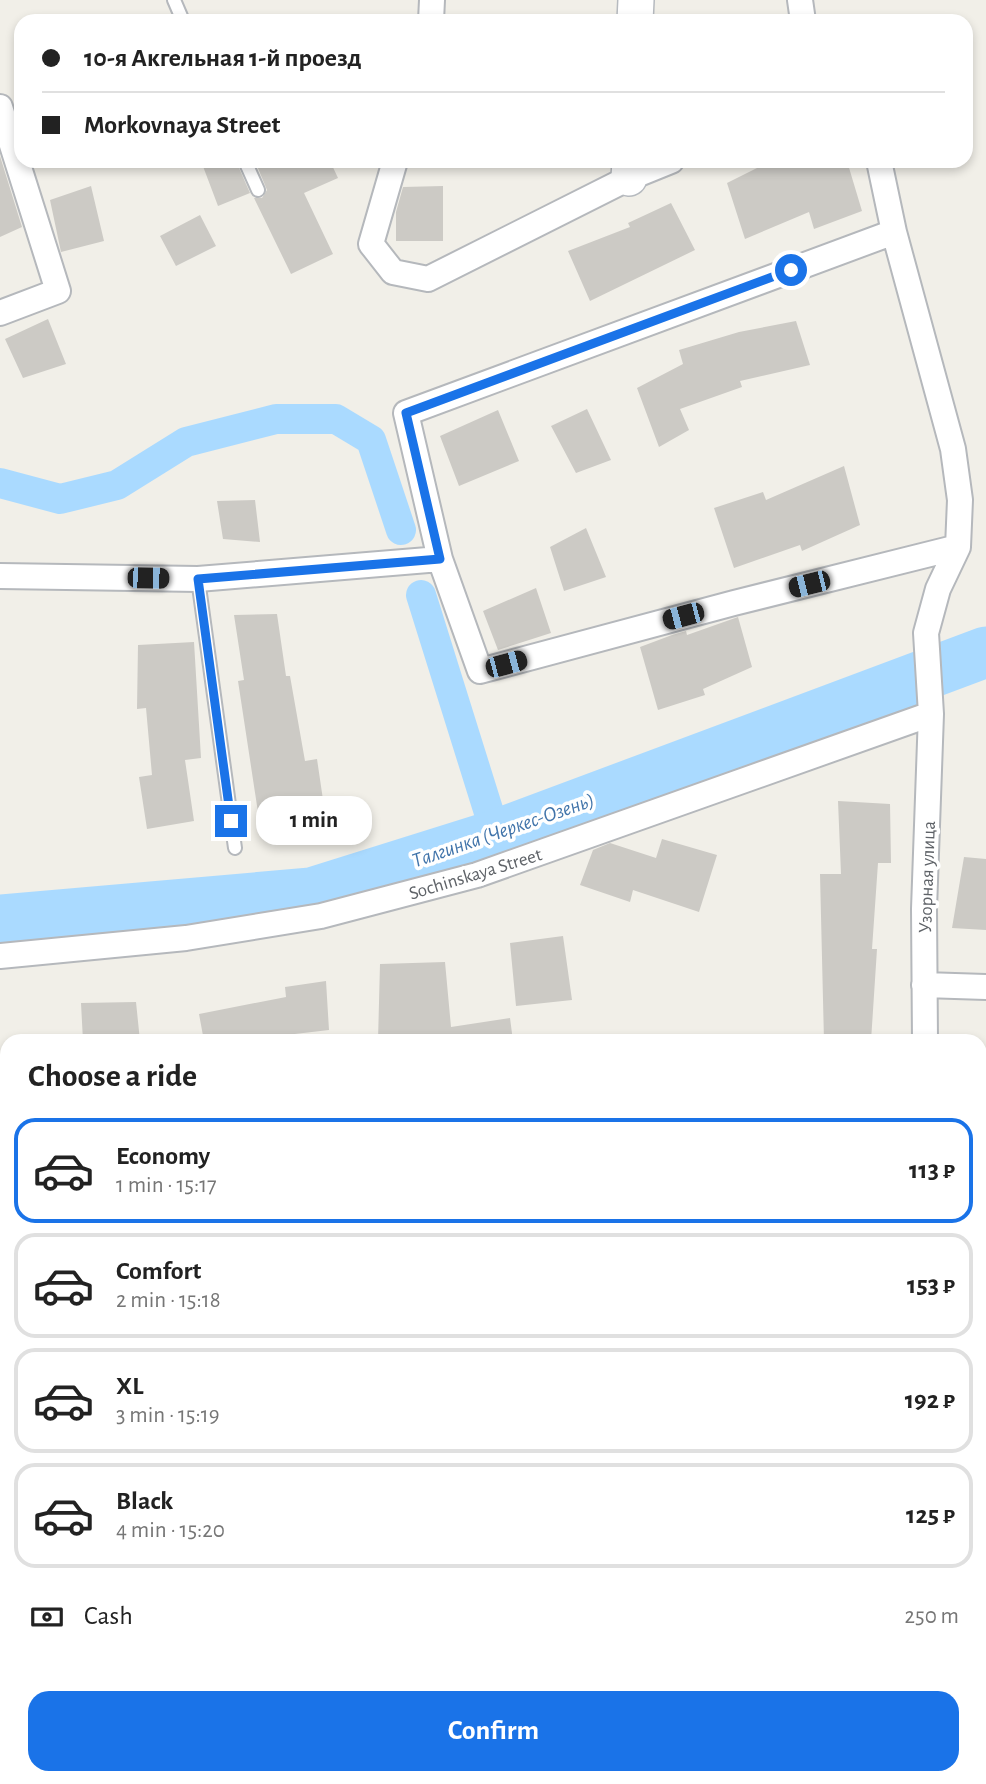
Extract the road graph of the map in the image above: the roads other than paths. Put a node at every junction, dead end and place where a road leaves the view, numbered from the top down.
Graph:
1 (0, 107) edge
2 (14, 151) edge
3 (19, 168) edge
4 (248, 168) edge
5 (393, 168) edge
6 (880, 168) edge
7 (629, 170) edge
8 (258, 190) dead end
9 (894, 232) junction
10 (0, 313) edge
11 (958, 547) junction
12 (440, 559) junction
13 (0, 576) edge
14 (198, 579) junction
15 (931, 714) junction
16 (235, 848) dead end
17 (0, 956) edge
18 (924, 985) junction
19 (986, 987) edge
20 (925, 1034) edge

1 - 2 street
3 - 10 street
4 - 8 lane
5 - 7 street
6 - 9 street
9 - 11 street
9 - 12 street
11 - 12 street
11 - 15 street, Узорная улица
12 - 14 street
13 - 14 street
14 - 16 lane
15 - 17 street, Sochinskaya Street
15 - 18 street, Узорная улица
18 - 19 street
18 - 20 street, Узорная улица

